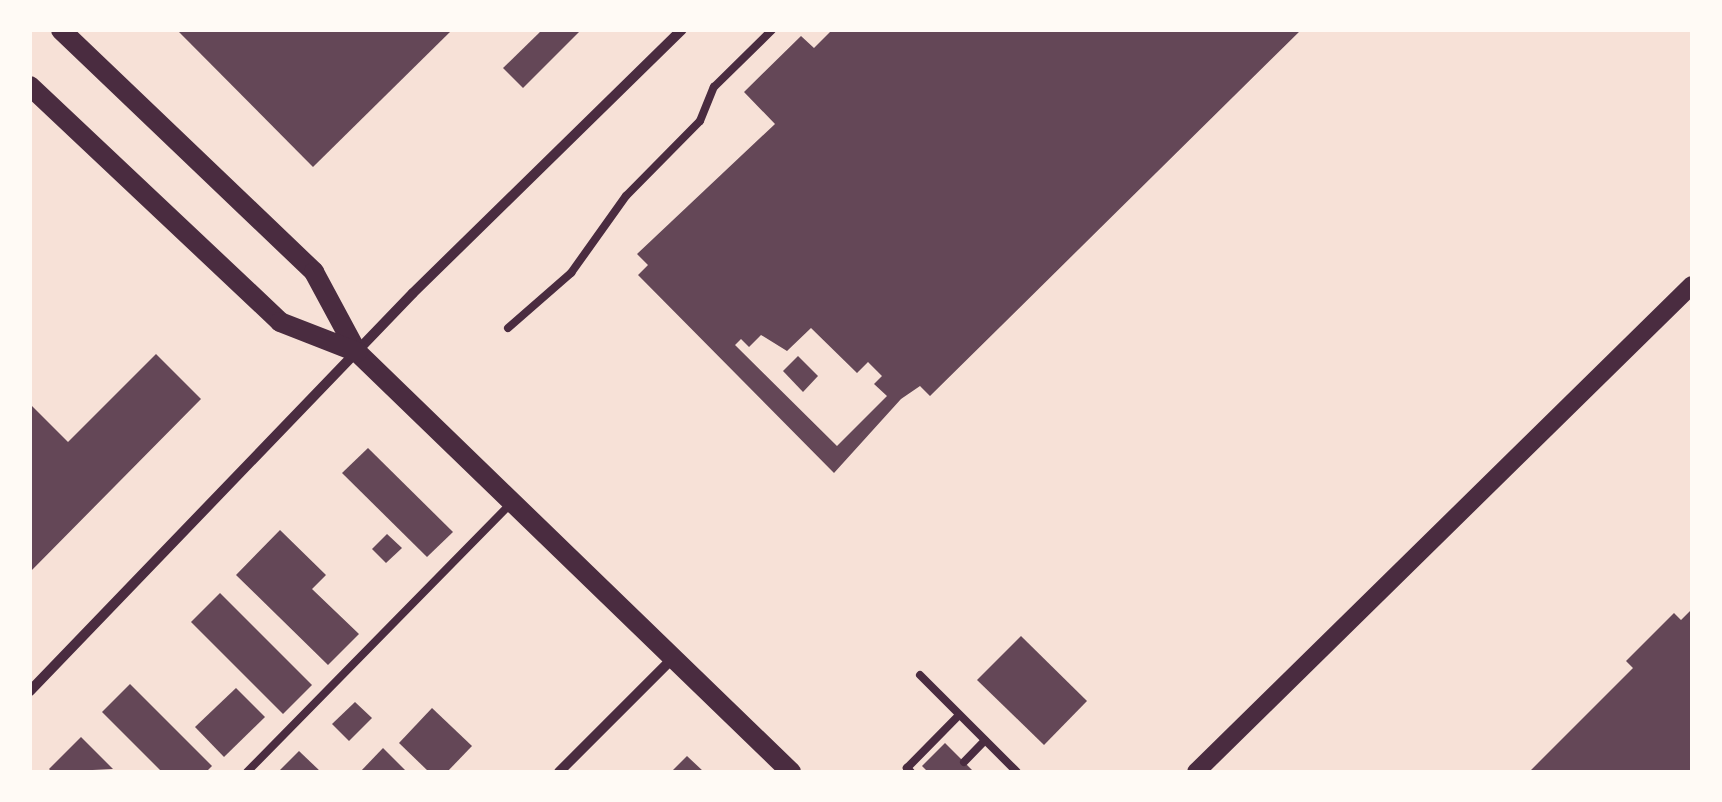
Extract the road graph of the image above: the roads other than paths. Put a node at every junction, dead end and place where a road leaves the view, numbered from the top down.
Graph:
1 (61, 30) edge
2 (682, 30) edge
3 (772, 30) edge
4 (30, 86) edge
5 (1692, 286) edge
6 (508, 328) dead end
7 (357, 352) junction
8 (511, 503) junction
9 (673, 658) junction
10 (920, 675) dead end
11 (30, 691) edge
12 (959, 715) junction
13 (985, 740) junction
14 (964, 762) dead end
15 (247, 772) edge
16 (559, 772) edge
17 (791, 772) edge
18 (911, 772) edge
19 (1017, 772) edge
20 (1196, 772) edge

1 - 7 main road
2 - 7 street
3 - 6 lane
4 - 7 main road
5 - 20 street
7 - 8 main road
7 - 11 street
8 - 9 main road
8 - 15 lane
9 - 16 street
9 - 17 main road
10 - 12 lane
12 - 13 lane
12 - 18 lane
13 - 14 lane
13 - 19 lane

